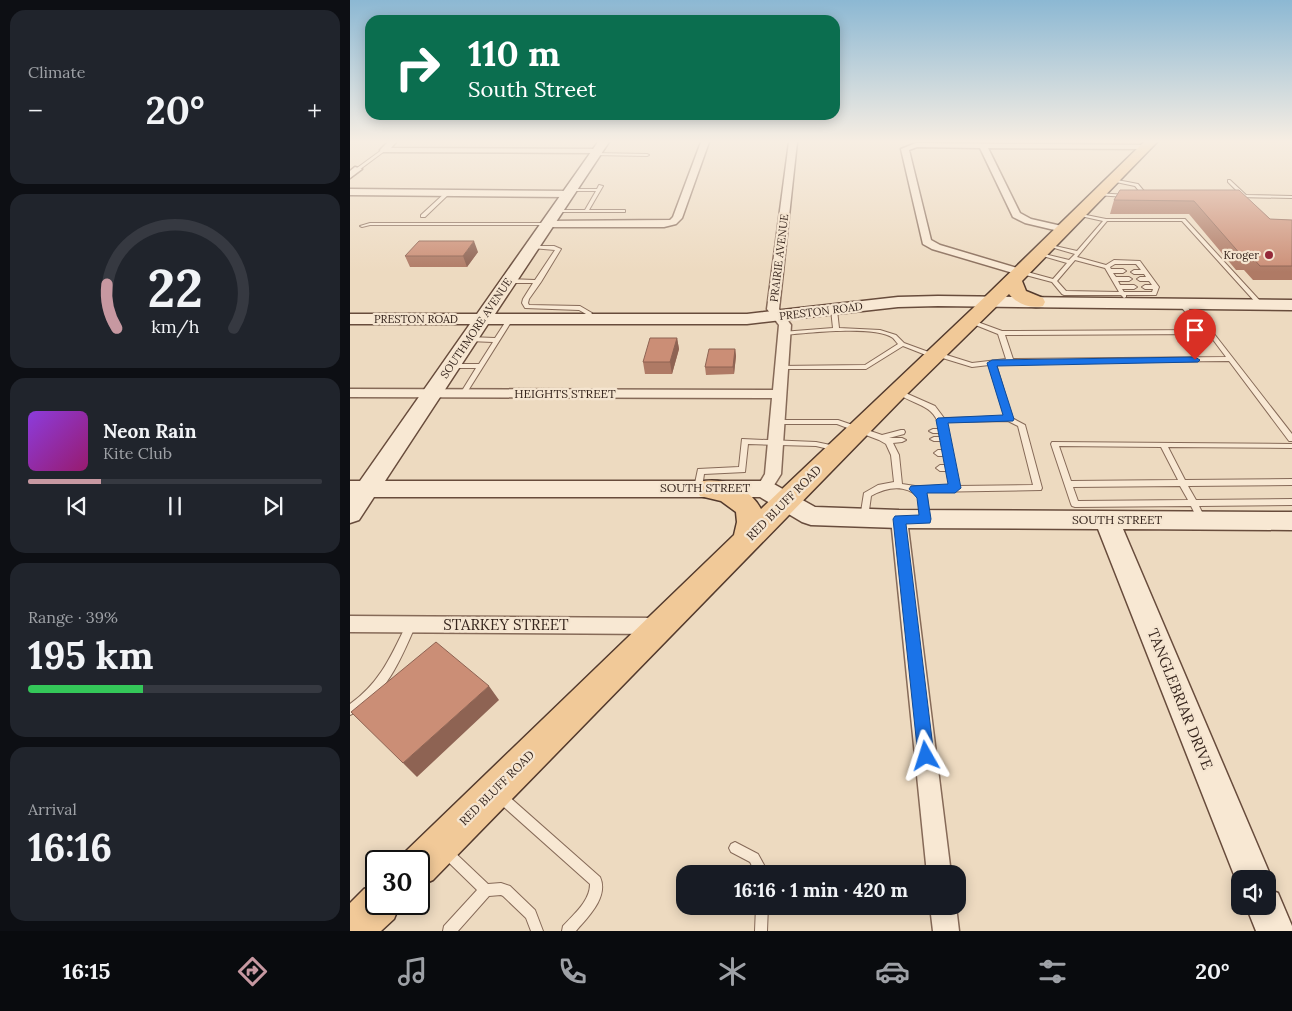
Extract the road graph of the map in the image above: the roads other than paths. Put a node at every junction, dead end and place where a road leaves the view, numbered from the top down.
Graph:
1 (573, 185) edge
2 (689, 185) edge
3 (788, 185) edge
4 (913, 185) edge
5 (1002, 185) edge
6 (1107, 185) edge
7 (1136, 185) edge
8 (1234, 185) edge
9 (350, 192) edge
10 (569, 192) junction
11 (448, 193) junction
12 (1098, 194) junction
13 (1129, 196) edge
14 (1138, 196) edge
15 (1146, 196) junction
16 (1155, 196) edge
17 (1227, 196) edge
18 (1245, 196) junction
19 (1292, 197) edge
20 (556, 211) junction
21 (586, 211) junction
22 (614, 211) junction
23 (623, 211) dead end
24 (1078, 214) junction
25 (423, 216) dead end
26 (1106, 220) junction
27 (547, 224) junction
28 (606, 224) junction
29 (362, 226) dead end
30 (1063, 229) junction
31 (532, 247) junction
32 (1042, 249) junction
33 (1075, 258) junction
34 (1108, 269) junction
35 (1123, 272) dead end
36 (1134, 272) dead end
37 (1145, 272) junction
38 (1016, 275) junction
39 (1114, 279) junction
40 (1129, 279) dead end
41 (1140, 279) dead end
42 (1151, 279) junction
43 (508, 281) junction
44 (1054, 281) junction
45 (538, 282) junction
46 (1119, 287) junction
47 (1145, 287) dead end
48 (1156, 287) junction
49 (1128, 294) junction
50 (1067, 298) junction
51 (991, 302) junction
52 (1036, 302) junction
53 (1181, 303) junction
54 (1259, 303) junction
55 (1292, 305) edge
56 (834, 310) junction
57 (780, 316) junction
58 (350, 319) edge
59 (483, 319) junction
60 (510, 319) junction
61 (585, 319) junction
62 (970, 321) junction
63 (836, 330) junction
64 (1205, 332) junction
65 (784, 333) junction
66 (1001, 333) junction
67 (469, 339) junction
68 (497, 340) junction
69 (902, 344) junction
70 (934, 355) junction
71 (1231, 360) junction
72 (1010, 361) junction
73 (992, 363) junction
74 (450, 366) junction
75 (480, 366) junction
76 (781, 367) junction
77 (897, 391) junction
78 (350, 393) edge
79 (432, 394) junction
80 (463, 394) junction
81 (779, 394) junction
82 (1009, 419) junction
83 (942, 420) junction
84 (777, 422) junction
85 (933, 435) dead end
86 (944, 435) junction
87 (902, 436) dead end
88 (866, 439) junction
89 (1292, 439) edge
90 (775, 441) junction
91 (1163, 445) junction
92 (1292, 446) edge
93 (938, 453) dead end
94 (948, 453) junction
95 (894, 454) junction
96 (904, 454) dead end
97 (940, 468) dead end
98 (951, 468) junction
99 (897, 469) junction
100 (907, 469) dead end
101 (722, 482) junction
102 (1292, 482) edge
103 (1182, 483) junction
104 (1069, 484) junction
105 (898, 486) junction
106 (955, 488) junction
107 (359, 489) edge
108 (915, 489) junction
109 (775, 495) junction
110 (1292, 502) edge
111 (1104, 512) junction
112 (1198, 512) junction
113 (350, 514) edge
114 (864, 518) junction
115 (899, 519) junction
116 (925, 519) junction
117 (1292, 521) edge
118 (747, 540) junction
119 (350, 624) edge
120 (411, 624) junction
121 (662, 626) junction
122 (350, 710) edge
123 (495, 792) junction
124 (735, 848) dead end
125 (430, 854) edge
126 (430, 856) edge
127 (758, 865) edge
128 (938, 865) edge
129 (1250, 870) edge
130 (486, 890) junction
131 (368, 915) edge
132 (762, 915) edge
133 (944, 915) edge
134 (1269, 915) edge
135 (351, 931) edge
136 (449, 931) edge
137 (537, 931) edge
138 (568, 931) edge
139 (761, 931) edge
140 (946, 931) edge
141 (1275, 931) edge

1 - 10 main road, SOUTHMORE AVENUE
2 - 28 street
3 - 57 street, PRAIRIE AVENUE
4 - 38 street
5 - 30 street
6 - 12 main road, RED BLUFF ROAD
7 - 15 lane
8 - 18 lane
9 - 11 street
10 - 11 street
10 - 20 main road, SOUTHMORE AVENUE
10 - 21 lane
11 - 25 lane
12 - 13 lane
12 - 24 main road, RED BLUFF ROAD
14 - 15 lane
15 - 16 lane
17 - 18 lane
18 - 19 lane
20 - 21 lane
20 - 27 main road, SOUTHMORE AVENUE
21 - 22 lane
22 - 23 lane
22 - 28 lane
24 - 26 lane
24 - 30 main road, RED BLUFF ROAD
26 - 33 lane
26 - 54 lane
27 - 28 street
27 - 29 lane
27 - 31 main road, SOUTHMORE AVENUE
30 - 32 main road, RED BLUFF ROAD
31 - 43 main road, SOUTHMORE AVENUE
31 - 45 lane
32 - 33 lane
32 - 33 lane
32 - 38 main road, RED BLUFF ROAD
33 - 34 lane
33 - 44 lane
34 - 35 lane
34 - 37 lane
34 - 39 lane
36 - 37 lane
37 - 42 lane
38 - 44 lane
38 - 51 main road, RED BLUFF ROAD
38 - 52 main road
39 - 40 lane
39 - 46 lane
41 - 42 lane
42 - 48 lane
43 - 45 lane
43 - 59 main road, SOUTHMORE AVENUE
44 - 50 lane
45 - 61 lane
46 - 49 lane
46 - 49 lane
47 - 48 lane
48 - 49 lane
49 - 50 main road, PRESTON ROAD
49 - 53 main road, PRESTON ROAD
50 - 52 main road, PRESTON ROAD
51 - 52 main road, PRESTON ROAD
51 - 56 main road, PRESTON ROAD
51 - 62 main road, RED BLUFF ROAD
53 - 54 main road, PRESTON ROAD
53 - 64 lane
54 - 55 main road, PRESTON ROAD
56 - 57 main road, PRESTON ROAD
56 - 63 lane
57 - 61 main road, PRESTON ROAD
57 - 65 street, PRAIRIE AVENUE
58 - 59 main road, PRESTON ROAD
59 - 60 main road, PRESTON ROAD
59 - 67 main road, SOUTHMORE AVENUE
60 - 61 main road, PRESTON ROAD
60 - 68 lane
62 - 66 lane
62 - 70 main road, RED BLUFF ROAD
63 - 65 lane
63 - 69 lane
64 - 66 lane
64 - 71 lane
65 - 76 street, PRAIRIE AVENUE
66 - 72 lane
67 - 68 lane
67 - 74 main road, SOUTHMORE AVENUE
68 - 75 lane
69 - 70 lane
69 - 76 lane
70 - 73 lane
70 - 77 main road, RED BLUFF ROAD
71 - 72 lane
71 - 89 lane
72 - 73 lane
73 - 82 lane
74 - 75 lane
74 - 79 main road, SOUTHMORE AVENUE
75 - 80 lane
76 - 81 street, PRAIRIE AVENUE
77 - 83 lane
77 - 88 main road, RED BLUFF ROAD
78 - 79 street, HEIGHTS STREET
79 - 80 street, HEIGHTS STREET
79 - 107 main road, SOUTHMORE AVENUE
80 - 81 street, HEIGHTS STREET
81 - 84 street, PRAIRIE AVENUE
82 - 83 lane
82 - 106 lane
83 - 86 lane
84 - 88 lane
84 - 90 street, PRAIRIE AVENUE
85 - 86 lane
86 - 94 lane
87 - 88 lane
88 - 90 lane
88 - 95 lane
88 - 109 main road, RED BLUFF ROAD
90 - 101 lane
90 - 109 street, PRAIRIE AVENUE
91 - 92 lane
91 - 103 lane
91 - 104 lane
93 - 94 lane
94 - 98 lane
95 - 96 lane
95 - 99 lane
97 - 98 lane
98 - 106 lane
99 - 100 lane
99 - 105 lane
101 - 107 main road, SOUTH STREET
101 - 109 main road, SOUTH STREET
101 - 118 main road
102 - 103 lane
103 - 104 lane
103 - 112 lane
104 - 111 lane
105 - 108 lane
105 - 114 lane
106 - 108 lane
107 - 113 main road, SOUTHMORE AVENUE
108 - 116 lane
109 - 114 main road, SOUTH STREET
109 - 118 main road, RED BLUFF ROAD
110 - 112 lane
111 - 112 main road, SOUTH STREET
111 - 116 main road, SOUTH STREET
111 - 129 main road, TANGLEBRIAR DRIVE
112 - 117 main road, SOUTH STREET
114 - 115 main road, SOUTH STREET
115 - 116 main road, SOUTH STREET
115 - 128 street
118 - 121 main road, RED BLUFF ROAD
119 - 120 street, STARKEY STREET
120 - 121 street, STARKEY STREET
120 - 122 lane
121 - 123 main road, RED BLUFF ROAD
123 - 125 main road, RED BLUFF ROAD
123 - 138 lane
124 - 127 lane
126 - 130 lane
130 - 136 lane
130 - 137 lane
131 - 135 main road
132 - 139 lane
133 - 140 street
134 - 141 main road

